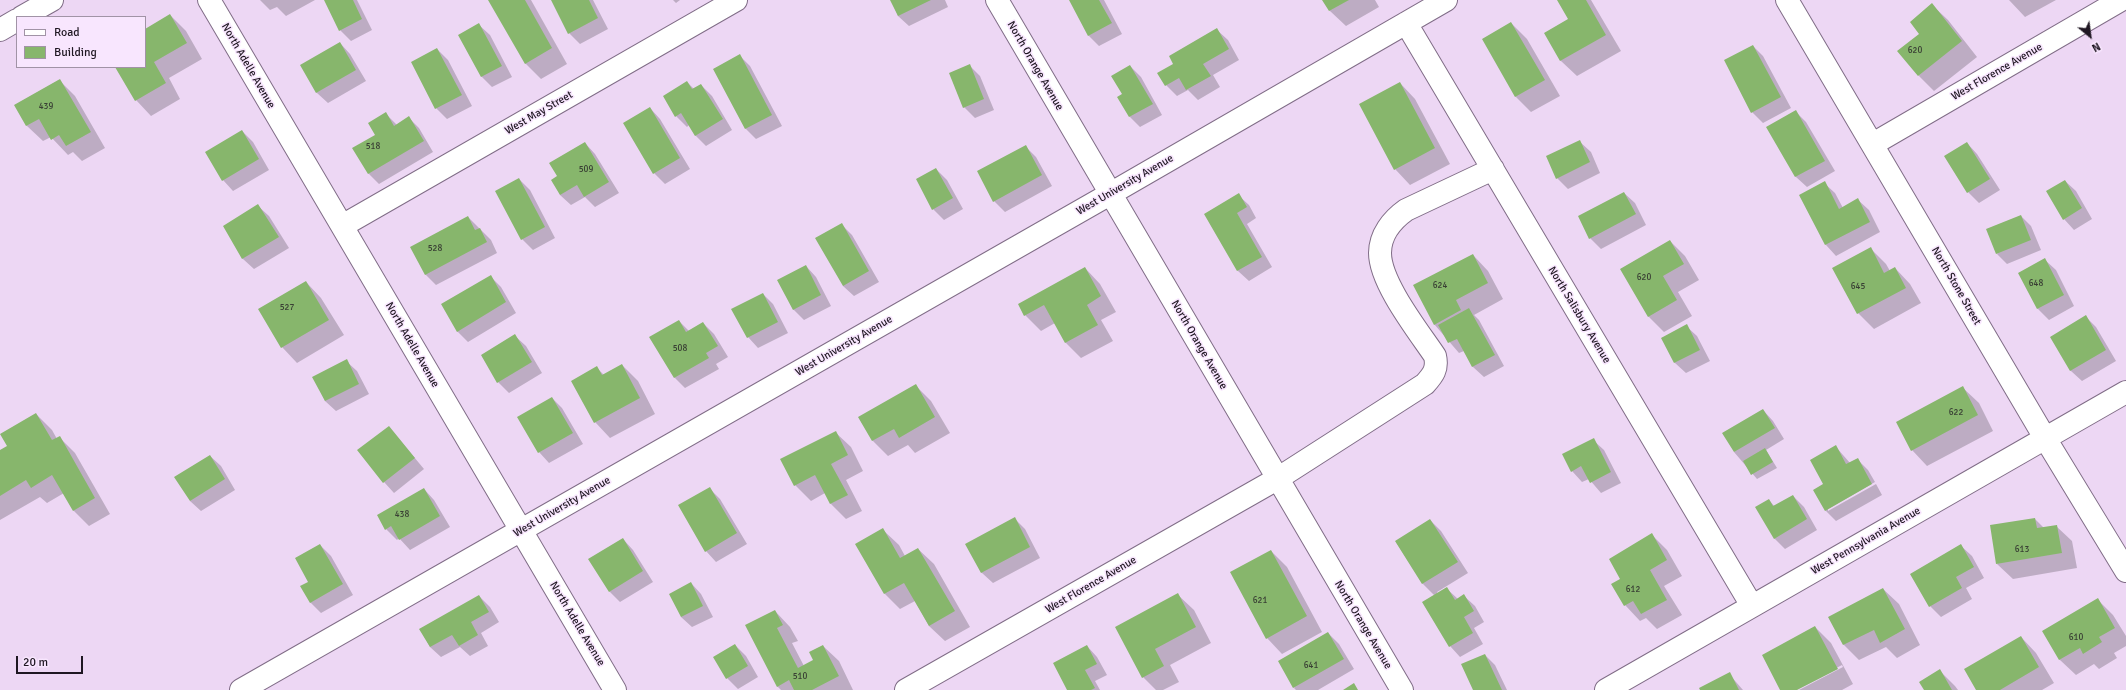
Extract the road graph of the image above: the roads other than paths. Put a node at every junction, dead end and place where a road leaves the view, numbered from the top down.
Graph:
1 (52, 0) edge
2 (209, 0) edge
3 (736, 0) edge
4 (997, 0) edge
5 (1446, 0) edge
6 (1787, 0) edge
7 (2121, 0) edge
8 (24, 16) edge
9 (16, 21) edge
10 (1406, 23) junction
11 (0, 30) edge
12 (1873, 144) junction
13 (1493, 169) junction
14 (1110, 194) junction
15 (342, 226) junction
16 (2126, 392) edge
17 (2045, 438) junction
18 (1277, 479) junction
19 (521, 530) junction
20 (2126, 571) edge
21 (1752, 606) junction
22 (241, 690) edge
23 (616, 690) edge
24 (906, 690) edge
25 (1402, 690) edge
26 (1606, 690) edge

1 - 8 street
2 - 15 street, North Adelle Avenue
3 - 15 street, West May Street
4 - 14 street, North Orange Avenue
5 - 10 street, West University Avenue
6 - 12 street, North Stone Street
7 - 12 street, West Florence Avenue
9 - 11 street
10 - 13 street, North Salisbury Avenue
10 - 14 street, West University Avenue
12 - 17 street, North Stone Street
13 - 18 street, West Florence Avenue
13 - 21 street, North Salisbury Avenue
14 - 18 street, North Orange Avenue
14 - 19 street, West University Avenue
15 - 19 street, North Adelle Avenue
16 - 17 street, West Pennsylvania Avenue
17 - 20 street, North Stone Street
17 - 21 street, West Pennsylvania Avenue
18 - 24 street, West Florence Avenue
18 - 25 street, North Orange Avenue
19 - 22 street, West University Avenue
19 - 23 street, North Adelle Avenue
21 - 26 street, West Pennsylvania Avenue

